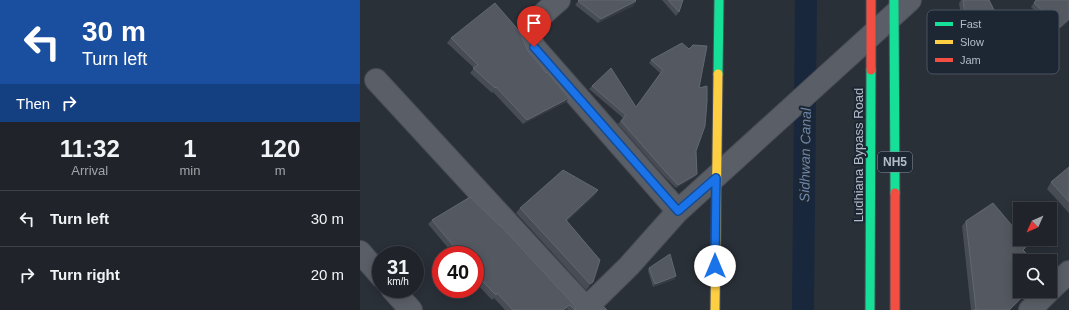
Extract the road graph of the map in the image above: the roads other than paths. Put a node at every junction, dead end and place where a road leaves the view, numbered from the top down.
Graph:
1 (559, 0) edge
2 (719, 0) edge
3 (871, 0) edge
4 (910, 0) edge
5 (894, 7) edge
6 (871, 35) junction
7 (376, 80) dead end
8 (716, 178) junction
9 (678, 211) junction
10 (360, 252) edge
11 (372, 266) edge
12 (1069, 272) edge
13 (1057, 284) edge
14 (400, 298) edge
15 (1043, 298) edge
16 (585, 309) edge
17 (411, 310) edge
18 (715, 310) edge
19 (870, 310) edge
20 (895, 310) edge
21 (1030, 310) edge

1 - 9 street
2 - 8 main road
3 - 6 main road, Ludhiana Bypass Road / NH5
4 - 5 street
5 - 6 street
5 - 20 main road, NH5
6 - 8 street
6 - 19 main road, Ludhiana Bypass Road / NH5
7 - 16 street
8 - 9 street
8 - 18 main road
9 - 16 street
10 - 11 street
12 - 13 street
14 - 17 street
15 - 21 street

